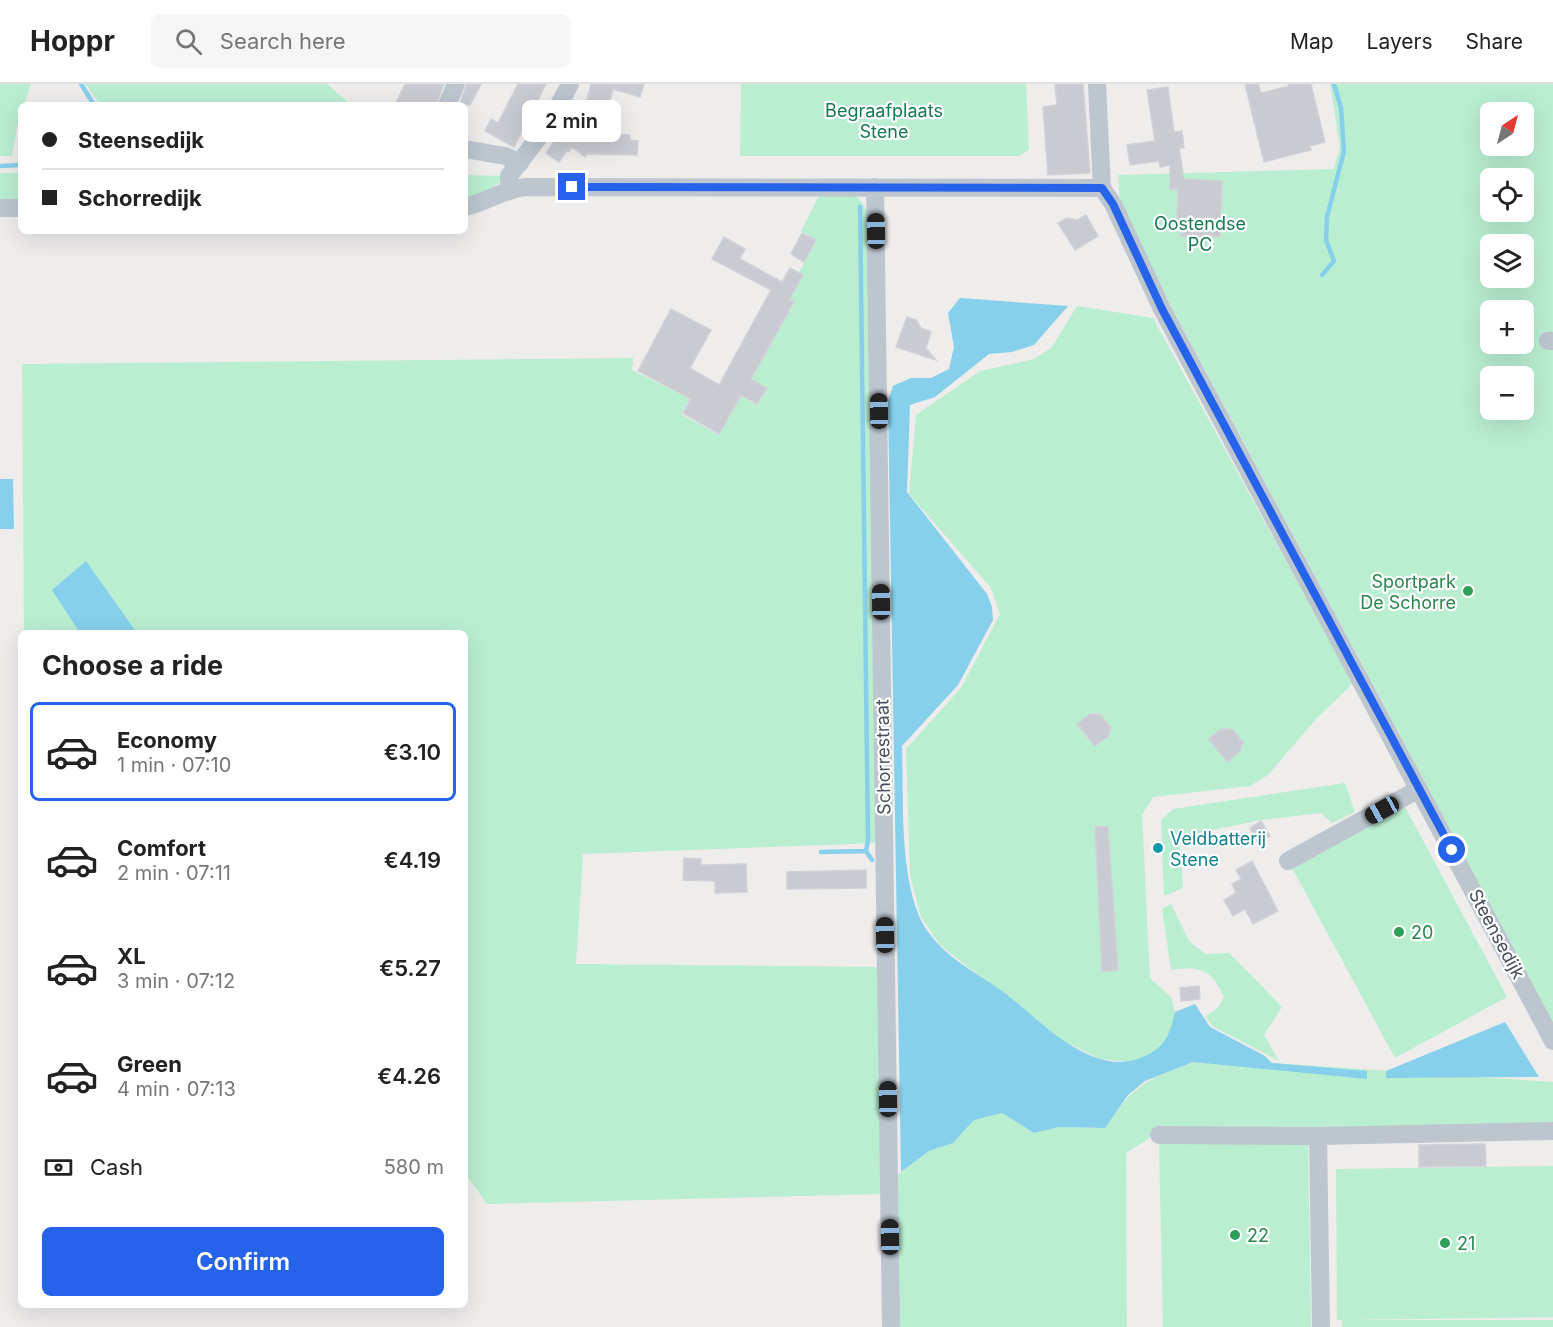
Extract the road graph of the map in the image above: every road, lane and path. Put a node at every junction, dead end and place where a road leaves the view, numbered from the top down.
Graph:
1 (456, 84) edge
2 (570, 84) edge
3 (1097, 84) edge
4 (448, 102) edge
5 (468, 150) edge
6 (520, 163) junction
7 (875, 187) junction
8 (1102, 188) junction
9 (509, 189) junction
10 (468, 206) edge
11 (0, 208) edge
12 (18, 208) edge
13 (1419, 789) junction
14 (1288, 861) dead end
15 (1553, 1041) edge
16 (1553, 1131) edge
17 (1159, 1136) dead end
18 (1318, 1136) junction
19 (891, 1327) edge
20 (1321, 1327) edge

1 - 4 street
2 - 6 street
3 - 8 street, Steensedijk
5 - 6 street
6 - 9 street
7 - 8 street
7 - 9 street
7 - 19 street, Schorrestraat
8 - 13 street, Steensedijk
9 - 10 street
11 - 12 street
13 - 14 street
13 - 15 street, Steensedijk
16 - 18 street
17 - 18 street
18 - 20 street

